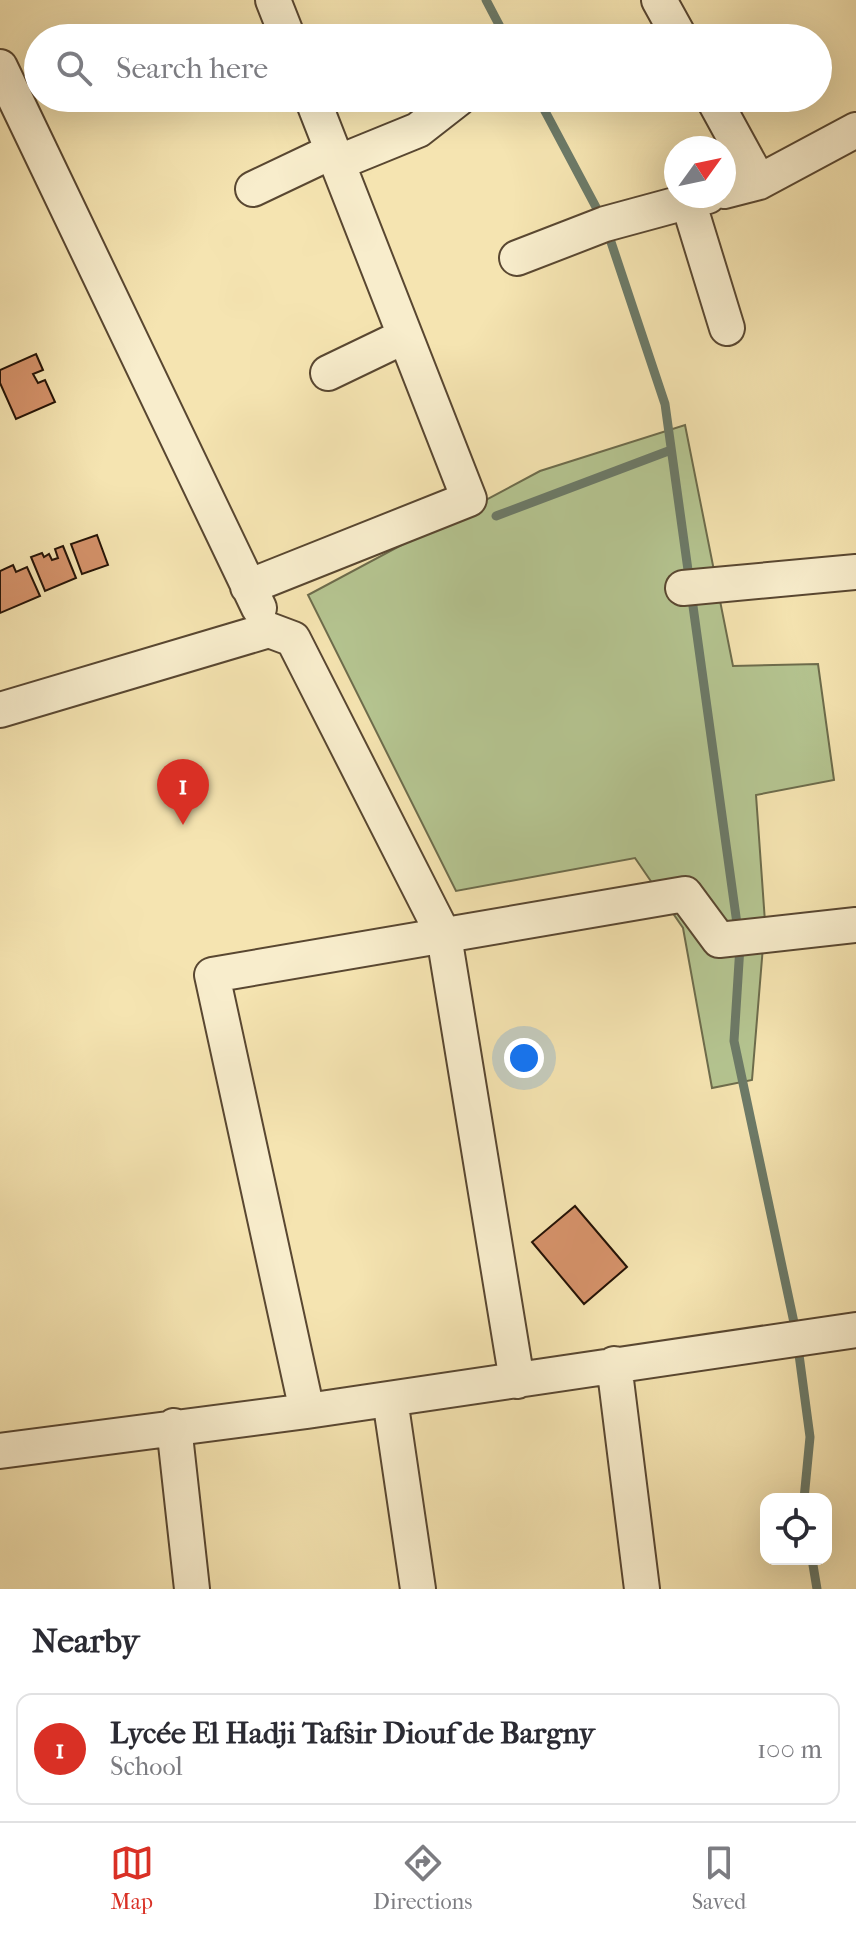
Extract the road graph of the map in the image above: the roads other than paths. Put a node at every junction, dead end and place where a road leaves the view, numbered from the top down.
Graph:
1 (273, 0) edge
2 (659, 0) edge
3 (282, 24) edge
4 (672, 24) edge
5 (0, 67) edge
6 (317, 112) edge
7 (441, 112) edge
8 (721, 112) edge
9 (856, 130) edge
10 (335, 157) junction
11 (759, 182) junction
12 (736, 188) edge
13 (253, 189) dead end
14 (665, 208) edge
15 (700, 208) edge
16 (517, 258) dead end
17 (727, 328) dead end
18 (405, 336) junction
19 (328, 373) dead end
20 (856, 572) edge
21 (248, 587) junction
22 (683, 588) dead end
23 (269, 630) junction
24 (0, 710) edge
25 (856, 925) edge
26 (444, 936) junction
27 (856, 1330) edge
28 (614, 1364) junction
29 (517, 1381) junction
30 (390, 1399) junction
31 (307, 1411) junction
32 (174, 1426) junction
33 (0, 1451) edge
34 (192, 1589) edge
35 (418, 1589) edge
36 (642, 1589) edge

1 - 3 street
2 - 4 street
5 - 21 street
6 - 10 street
7 - 10 street
8 - 11 street
9 - 11 street
10 - 13 street
10 - 18 street
11 - 12 street
14 - 16 street
15 - 17 street
18 - 19 street
18 - 21 street
20 - 22 street
21 - 23 street
23 - 24 street
23 - 26 street
25 - 26 street
26 - 29 street
26 - 31 street
27 - 28 street
28 - 29 street
28 - 36 street
29 - 30 street
30 - 31 street
30 - 35 street
31 - 32 street
32 - 33 street
32 - 34 street

